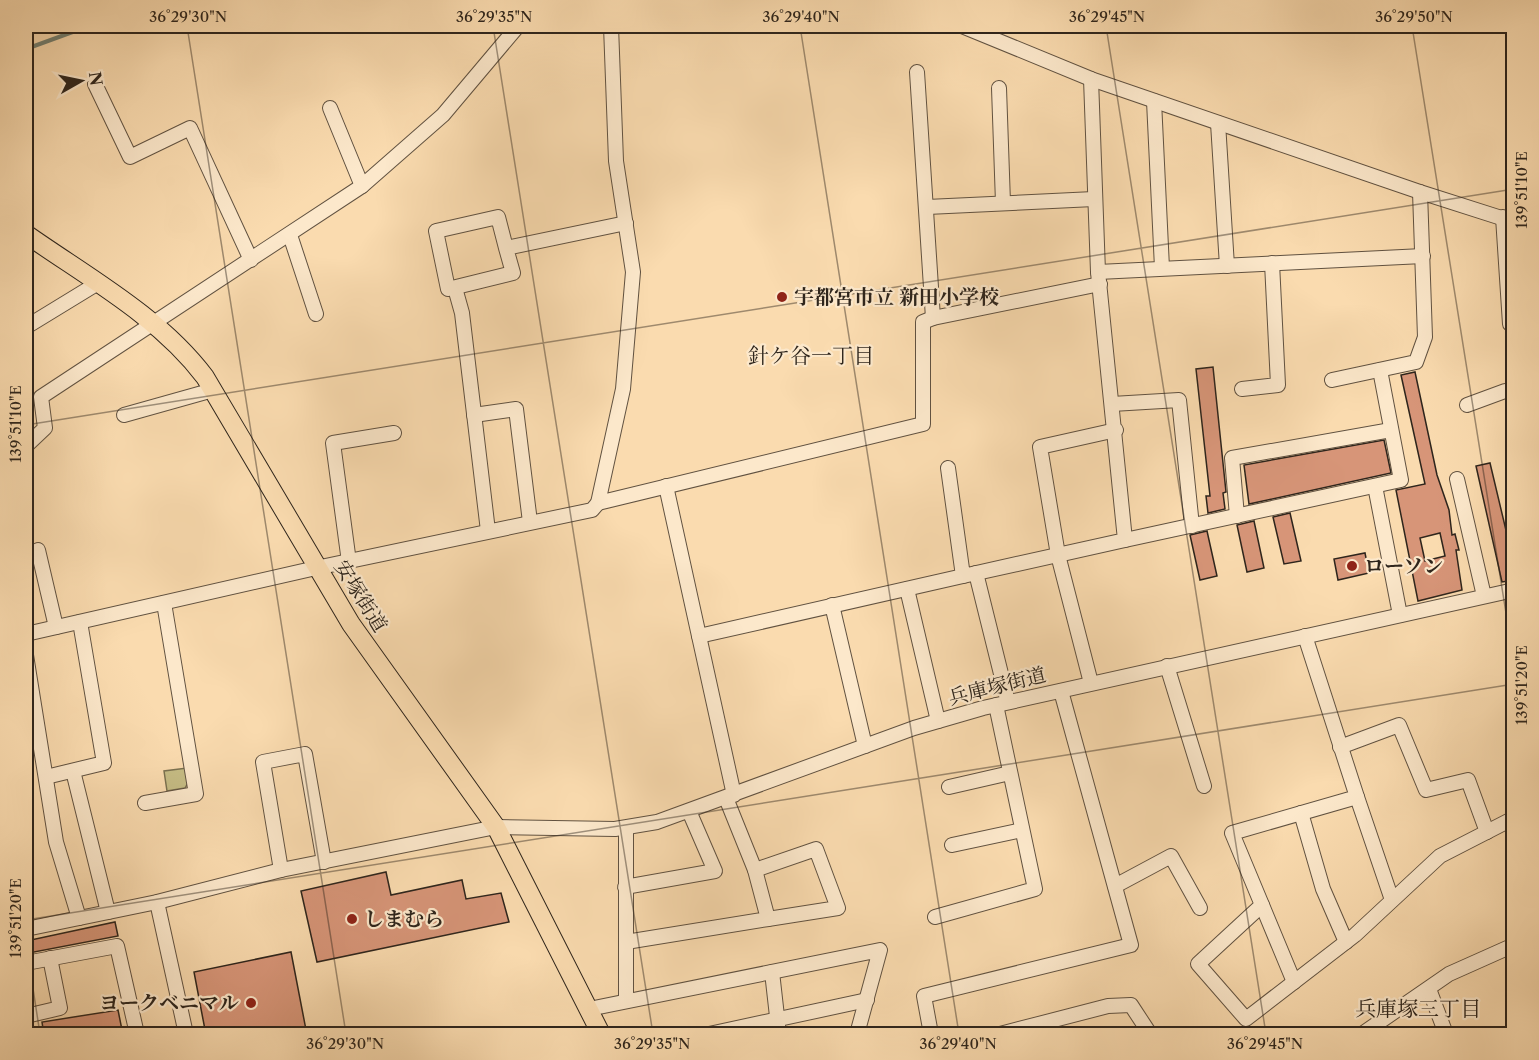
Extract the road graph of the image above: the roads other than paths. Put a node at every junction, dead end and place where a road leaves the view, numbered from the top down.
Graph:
1 (518, 26) edge
2 (611, 26) edge
3 (962, 26) edge
4 (917, 72) dead end
5 (1091, 79) junction
6 (95, 84) dead end
7 (999, 88) dead end
8 (1154, 101) junction
9 (330, 108) dead end
10 (1218, 123) junction
11 (362, 186) junction
12 (1420, 192) junction
13 (1094, 199) junction
14 (1003, 203) junction
15 (927, 207) junction
16 (1508, 219) edge
17 (626, 223) junction
18 (26, 234) edge
19 (290, 235) junction
20 (506, 248) junction
21 (1423, 256) junction
22 (251, 260) junction
23 (1272, 263) junction
24 (1227, 266) junction
25 (1162, 268) junction
26 (1099, 278) junction
27 (98, 284) junction
28 (455, 288) junction
29 (316, 314) dead end
30 (933, 318) junction
31 (153, 324) junction
32 (1510, 324) dead end
33 (26, 327) edge
34 (1380, 370) junction
35 (1332, 381) dead end
36 (1242, 389) dead end
37 (213, 390) junction
38 (1514, 392) edge
39 (1112, 404) junction
40 (1467, 405) dead end
41 (474, 415) junction
42 (123, 416) dead end
43 (1116, 430) junction
44 (1391, 430) junction
45 (394, 434) dead end
46 (26, 446) edge
47 (948, 468) dead end
48 (1457, 479) dead end
49 (666, 486) junction
50 (1375, 486) junction
51 (598, 503) junction
52 (1237, 516) junction
53 (530, 522) junction
54 (1192, 526) junction
55 (488, 531) junction
56 (1125, 540) junction
57 (38, 550) dead end
58 (1058, 555) junction
59 (349, 562) junction
60 (316, 568) junction
61 (970, 575) junction
62 (907, 589) junction
63 (1514, 590) edge
64 (1484, 596) junction
65 (164, 603) junction
66 (832, 605) junction
67 (1400, 615) junction
68 (80, 622) junction
69 (56, 627) junction
70 (26, 634) edge
71 (699, 636) junction
72 (1305, 636) junction
73 (26, 655) edge
74 (1167, 666) junction
75 (1091, 683) junction
76 (1062, 691) junction
77 (1002, 704) junction
78 (938, 721) junction
79 (865, 746) junction
80 (1340, 747) junction
81 (73, 771) junction
82 (1010, 773) junction
83 (46, 777) junction
84 (1204, 786) dead end
85 (949, 787) dead end
86 (730, 796) junction
87 (1357, 797) junction
88 (145, 802) dead end
89 (689, 811) junction
90 (1301, 813) junction
91 (1514, 818) edge
92 (496, 827) junction
93 (626, 828) junction
94 (1022, 830) junction
95 (1486, 832) junction
96 (952, 845) dead end
97 (324, 862) junction
98 (281, 870) junction
99 (755, 870) junction
100 (1115, 886) junction
101 (625, 887) junction
102 (1392, 900) junction
103 (157, 902) junction
104 (1262, 905) junction
105 (1200, 908) dead end
106 (108, 912) junction
107 (935, 917) dead end
108 (79, 918) junction
109 (768, 919) junction
110 (26, 929) edge
111 (626, 942) junction
112 (1346, 942) junction
113 (1514, 945) edge
114 (50, 958) junction
115 (26, 963) edge
116 (772, 972) junction
117 (1294, 982) junction
118 (1429, 988) junction
119 (867, 1000) junction
120 (626, 1001) junction
121 (589, 1009) junction
122 (26, 1016) edge
123 (777, 1020) junction
124 (137, 1035) edge
125 (186, 1035) edge
126 (601, 1035) edge
127 (709, 1035) edge
128 (779, 1035) edge
129 (857, 1035) edge
130 (931, 1035) edge
131 (1000, 1035) edge
132 (1150, 1035) edge
133 (1362, 1035) edge
134 (1446, 1035) edge

1 - 11 street
2 - 17 street
3 - 5 street
4 - 15 street
5 - 8 street
5 - 13 street
6 - 22 street
7 - 14 street
8 - 10 street
8 - 25 street
9 - 11 street
10 - 12 street
10 - 24 street
11 - 19 street
12 - 16 street
12 - 21 street
13 - 14 street
13 - 26 street
14 - 15 street
15 - 30 street
16 - 32 street
17 - 20 street
17 - 51 street
18 - 27 main road, 安塚街道
19 - 22 street
19 - 29 street
20 - 28 street
20 - 28 street
21 - 23 street
21 - 34 street
22 - 31 street
23 - 24 street
23 - 36 street
24 - 25 street
25 - 26 street
26 - 30 street
26 - 39 street
27 - 31 main road, 安塚街道
27 - 33 street
28 - 41 street
30 - 49 street
31 - 37 main road, 安塚街道
31 - 46 street
34 - 35 street
34 - 44 street
37 - 42 street
37 - 60 main road, 安塚街道
38 - 40 street
39 - 43 street
39 - 54 street
41 - 53 street
41 - 55 street
43 - 56 street
43 - 58 street
44 - 50 street
44 - 52 street
45 - 59 street
47 - 61 street
48 - 64 street
49 - 51 street
49 - 71 street
50 - 52 street
50 - 67 street
51 - 53 street
52 - 54 street
53 - 55 street
54 - 56 street
55 - 59 street
56 - 58 street
57 - 69 street
58 - 61 street
58 - 75 street
59 - 60 street
60 - 65 street
60 - 92 main road, 安塚街道
61 - 62 street
61 - 77 street
62 - 66 street
62 - 78 street
63 - 64 street, 兵庫塚街道
64 - 67 street, 兵庫塚街道
65 - 68 street
65 - 88 street
66 - 71 street
66 - 79 street
67 - 72 street, 兵庫塚街道
68 - 69 street
68 - 81 street
69 - 70 street
71 - 86 street
72 - 74 street, 兵庫塚街道
72 - 80 street
73 - 83 street
74 - 75 street, 兵庫塚街道
74 - 84 street
75 - 76 street, 兵庫塚街道
76 - 77 street, 兵庫塚街道
76 - 100 street
77 - 78 street, 兵庫塚街道
77 - 82 street
78 - 79 street, 兵庫塚街道
79 - 86 street, 兵庫塚街道
80 - 87 street
80 - 95 street
81 - 83 street
81 - 106 street
82 - 85 street
82 - 94 street
83 - 108 street
86 - 89 street, 兵庫塚街道
86 - 99 street
87 - 90 street
87 - 102 street
89 - 93 street, 兵庫塚街道
89 - 101 street
90 - 104 street
90 - 112 street
91 - 95 street
92 - 93 street, 兵庫塚街道
92 - 97 street, 兵庫塚街道
92 - 121 main road, 安塚街道
93 - 101 street
94 - 96 street
94 - 107 street
95 - 102 street
97 - 98 street, 兵庫塚街道
97 - 98 street
98 - 103 street, 兵庫塚街道
99 - 109 street
99 - 109 street
100 - 105 street
100 - 130 street
101 - 111 street
102 - 112 street
103 - 106 street, 兵庫塚街道
103 - 125 street
104 - 117 street
104 - 117 street
106 - 108 street, 兵庫塚街道
108 - 110 street, 兵庫塚街道
109 - 111 street
111 - 120 street
112 - 117 street
113 - 118 street
114 - 115 street
114 - 122 street
114 - 124 street
116 - 119 street
116 - 120 street
116 - 123 street
118 - 133 street
118 - 134 street
119 - 123 street
119 - 129 street
120 - 121 street
121 - 126 main road, 安塚街道
123 - 127 street
123 - 128 street
131 - 132 street

